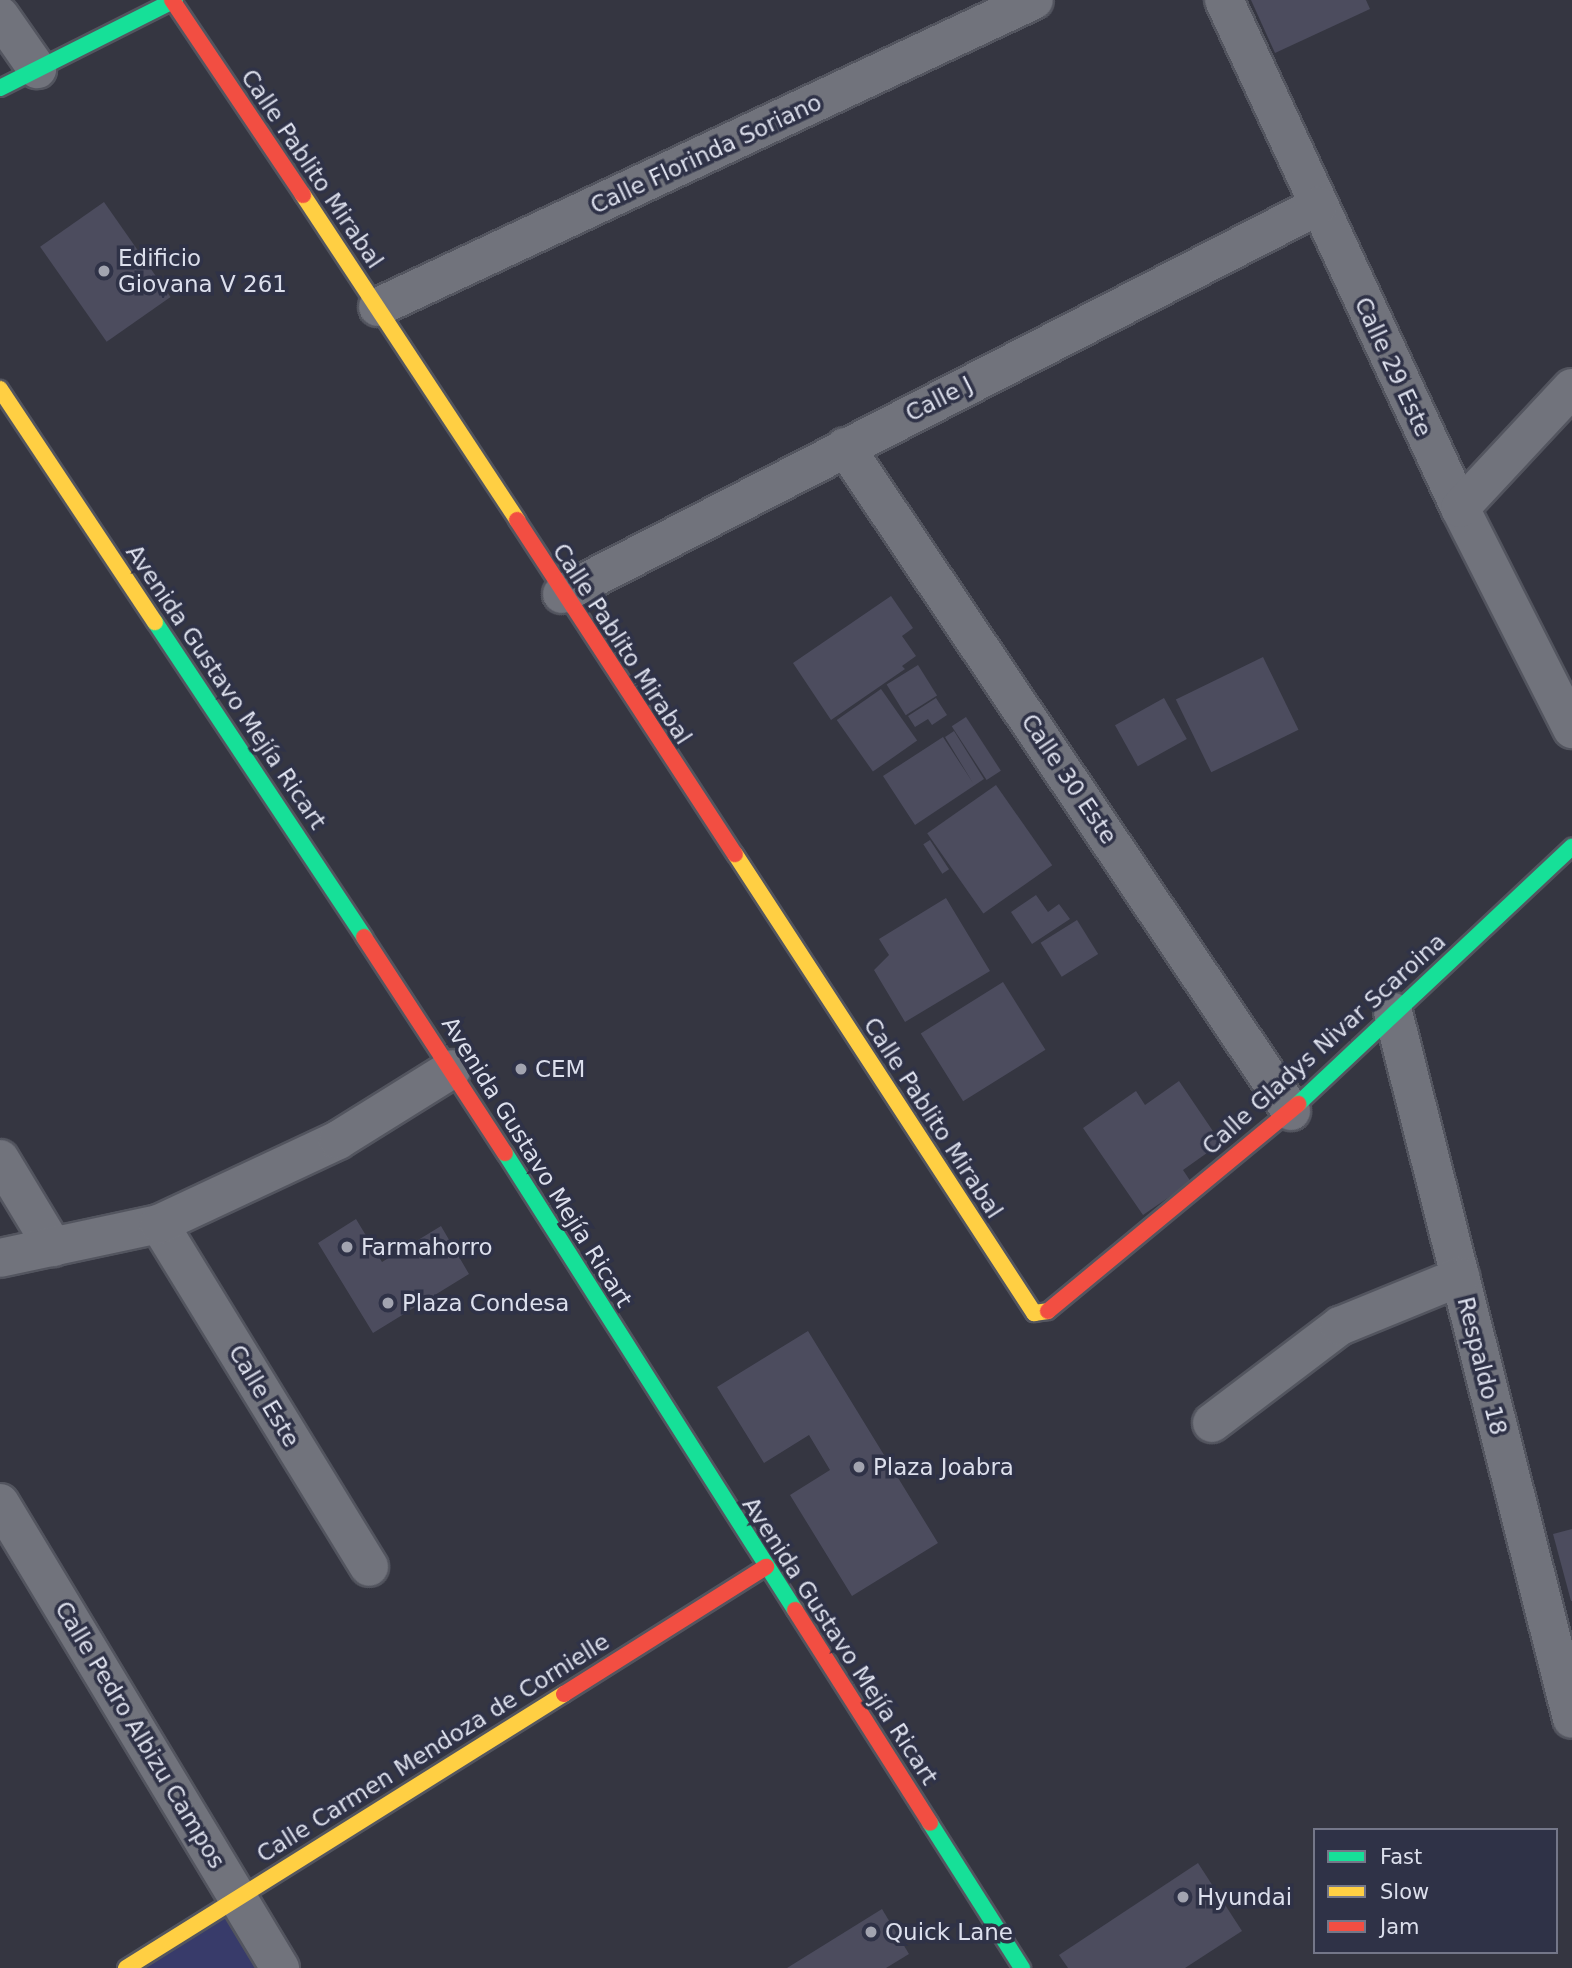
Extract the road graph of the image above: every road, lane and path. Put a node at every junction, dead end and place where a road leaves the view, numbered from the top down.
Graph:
1 (173, 0) edge
2 (1034, 0) edge
3 (1224, 0) edge
4 (0, 16) edge
5 (37, 69) junction
6 (0, 88) edge
7 (1318, 206) junction
8 (378, 307) junction
9 (1572, 388) edge
10 (0, 389) edge
11 (845, 447) junction
12 (1460, 508) junction
13 (562, 594) junction
14 (1572, 729) edge
15 (1572, 847) edge
16 (1393, 1012) junction
17 (452, 1069) junction
18 (1291, 1111) junction
19 (0, 1159) edge
20 (159, 1224) junction
21 (53, 1247) junction
22 (0, 1258) edge
23 (1460, 1278) junction
24 (1034, 1313) joint
25 (1212, 1423) dead end
26 (0, 1503) edge
27 (369, 1567) dead end
28 (766, 1567) junction
29 (1572, 1719) edge
30 (237, 1896) junction
31 (126, 1968) edge
32 (280, 1968) edge
33 (1022, 1968) edge

1 - 5 street
1 - 8 street, Calle Pablito Mirabal
2 - 8 street, Calle Florinda Soriano
3 - 7 street, Calle 29 Este
4 - 5 street
5 - 6 street
7 - 11 street, Calle J
7 - 12 street, Calle 29 Este
8 - 13 street, Calle Pablito Mirabal
9 - 12 street
10 - 17 street, Avenida Gustavo Mejía Ricart
11 - 13 street, Calle J
11 - 18 street, Calle 30 Este
12 - 14 street, Calle 29 Este
13 - 24 street, Calle Pablito Mirabal
15 - 16 street, Calle Gladys Nivar Scaroina
16 - 18 street, Calle Gladys Nivar Scaroina
16 - 23 street, Respaldo 18
17 - 20 street
17 - 28 street, Avenida Gustavo Mejía Ricart
18 - 24 street, Calle Gladys Nivar Scaroina
19 - 21 street
20 - 21 street
20 - 27 street, Calle Este
21 - 22 street
23 - 25 street
23 - 29 street, Respaldo 18
26 - 30 street, Calle Pedro Albizu Campos
28 - 30 street, Calle Carmen Mendoza de Cornielle
28 - 33 street, Avenida Gustavo Mejía Ricart
30 - 31 street, Calle Carmen Mendoza de Cornielle
30 - 32 street, Calle Pedro Albizu Campos

